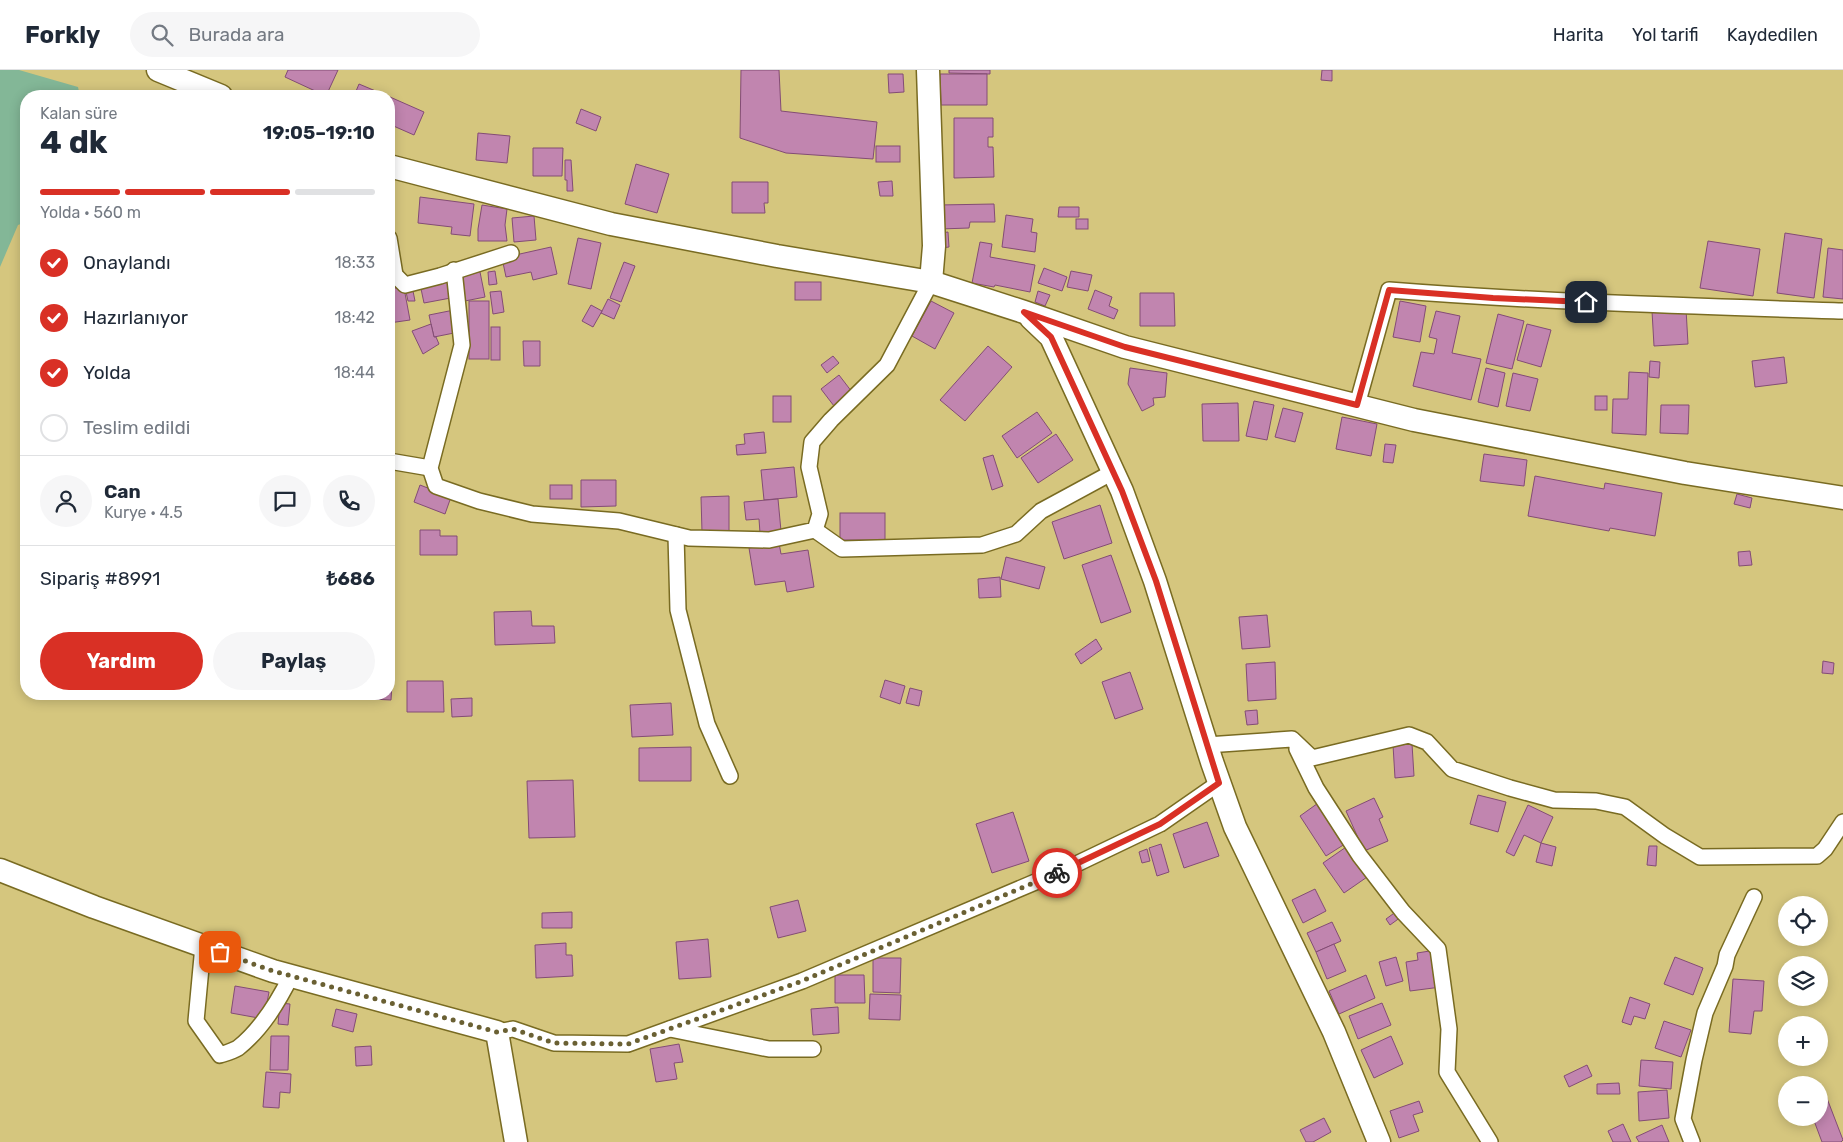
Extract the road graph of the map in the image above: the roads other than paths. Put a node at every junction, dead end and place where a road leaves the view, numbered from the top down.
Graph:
1 (158, 70) edge
2 (928, 70) edge
3 (206, 90) edge
4 (395, 168) edge
5 (511, 253) dead end
6 (454, 270) junction
7 (395, 279) edge
8 (931, 282) junction
9 (1843, 311) edge
10 (1024, 312) junction
11 (1357, 405) junction
12 (395, 462) edge
13 (430, 468) junction
14 (1113, 472) junction
15 (1843, 498) edge
16 (815, 530) junction
17 (676, 535) junction
18 (1292, 739) junction
19 (1207, 745) junction
20 (730, 776) dead end
21 (1219, 783) junction
22 (1843, 822) edge
23 (0, 870) edge
24 (1754, 897) dead end
25 (203, 946) junction
26 (291, 976) junction
27 (670, 1029) junction
28 (497, 1032) junction
29 (813, 1048) dead end
30 (516, 1142) edge
31 (1379, 1142) edge
32 (1490, 1142) edge
33 (1692, 1142) edge

1 - 3 street
2 - 8 street
4 - 8 street
5 - 6 street
6 - 7 street
6 - 13 street
8 - 10 street
8 - 16 street
9 - 11 street
10 - 11 street
10 - 14 street
11 - 15 street
12 - 13 street
13 - 17 street
14 - 16 street
14 - 19 street
16 - 17 street
17 - 20 street
18 - 19 street
18 - 22 street
18 - 32 street
19 - 21 street
21 - 27 street
21 - 31 street
23 - 25 street
24 - 33 street
25 - 26 street
25 - 26 street
26 - 28 street
27 - 28 street
27 - 29 street
28 - 30 street

